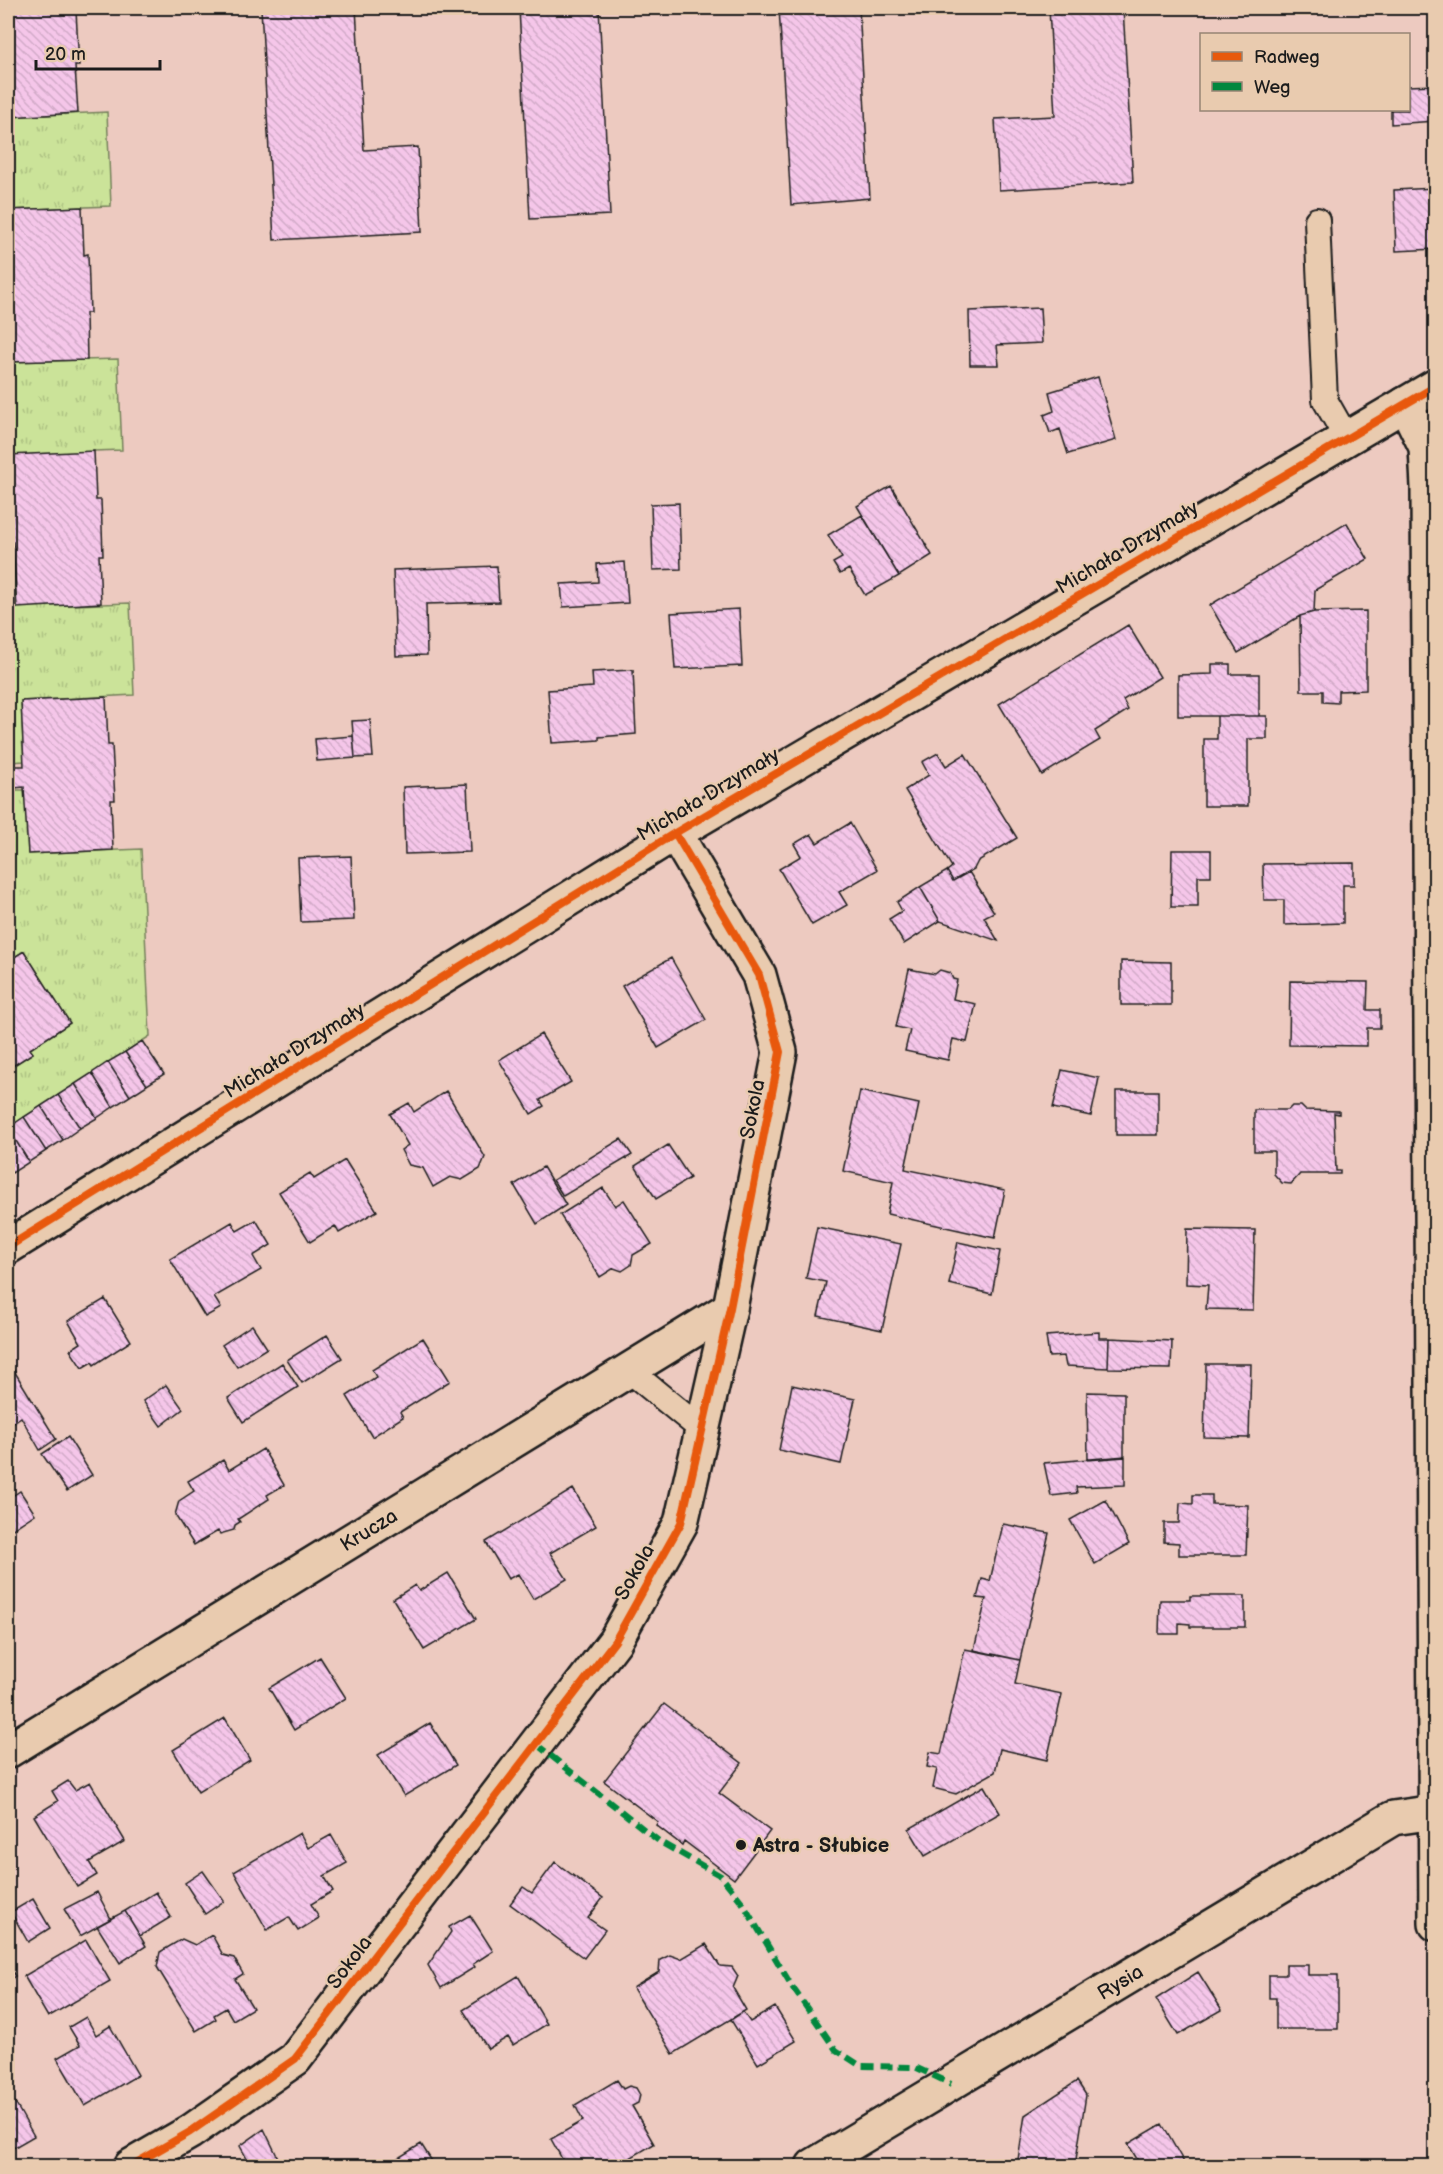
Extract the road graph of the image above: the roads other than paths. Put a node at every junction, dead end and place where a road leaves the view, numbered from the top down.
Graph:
1 (1317, 220) dead end
2 (1436, 386) edge
3 (1405, 404) junction
4 (1346, 437) junction
5 (1433, 783) edge
6 (675, 833) junction
7 (8, 1247) edge
8 (730, 1308) junction
9 (630, 1371) junction
10 (702, 1430) junction
11 (8, 1751) edge
12 (1435, 1812) edge
13 (1436, 1924) edge
14 (131, 2166) edge
15 (813, 2166) edge

1 - 4 lane
2 - 3 street, Michała Drzymały
3 - 4 street, Michała Drzymały
3 - 5 street
4 - 6 street, Michała Drzymały
5 - 12 street
6 - 7 street, Michała Drzymały
6 - 8 street, Sokola
8 - 9 street, Krucza
8 - 10 street, Sokola
9 - 10 lane
9 - 11 street, Krucza
10 - 14 street, Sokola
12 - 13 street
12 - 15 street, Rysia

